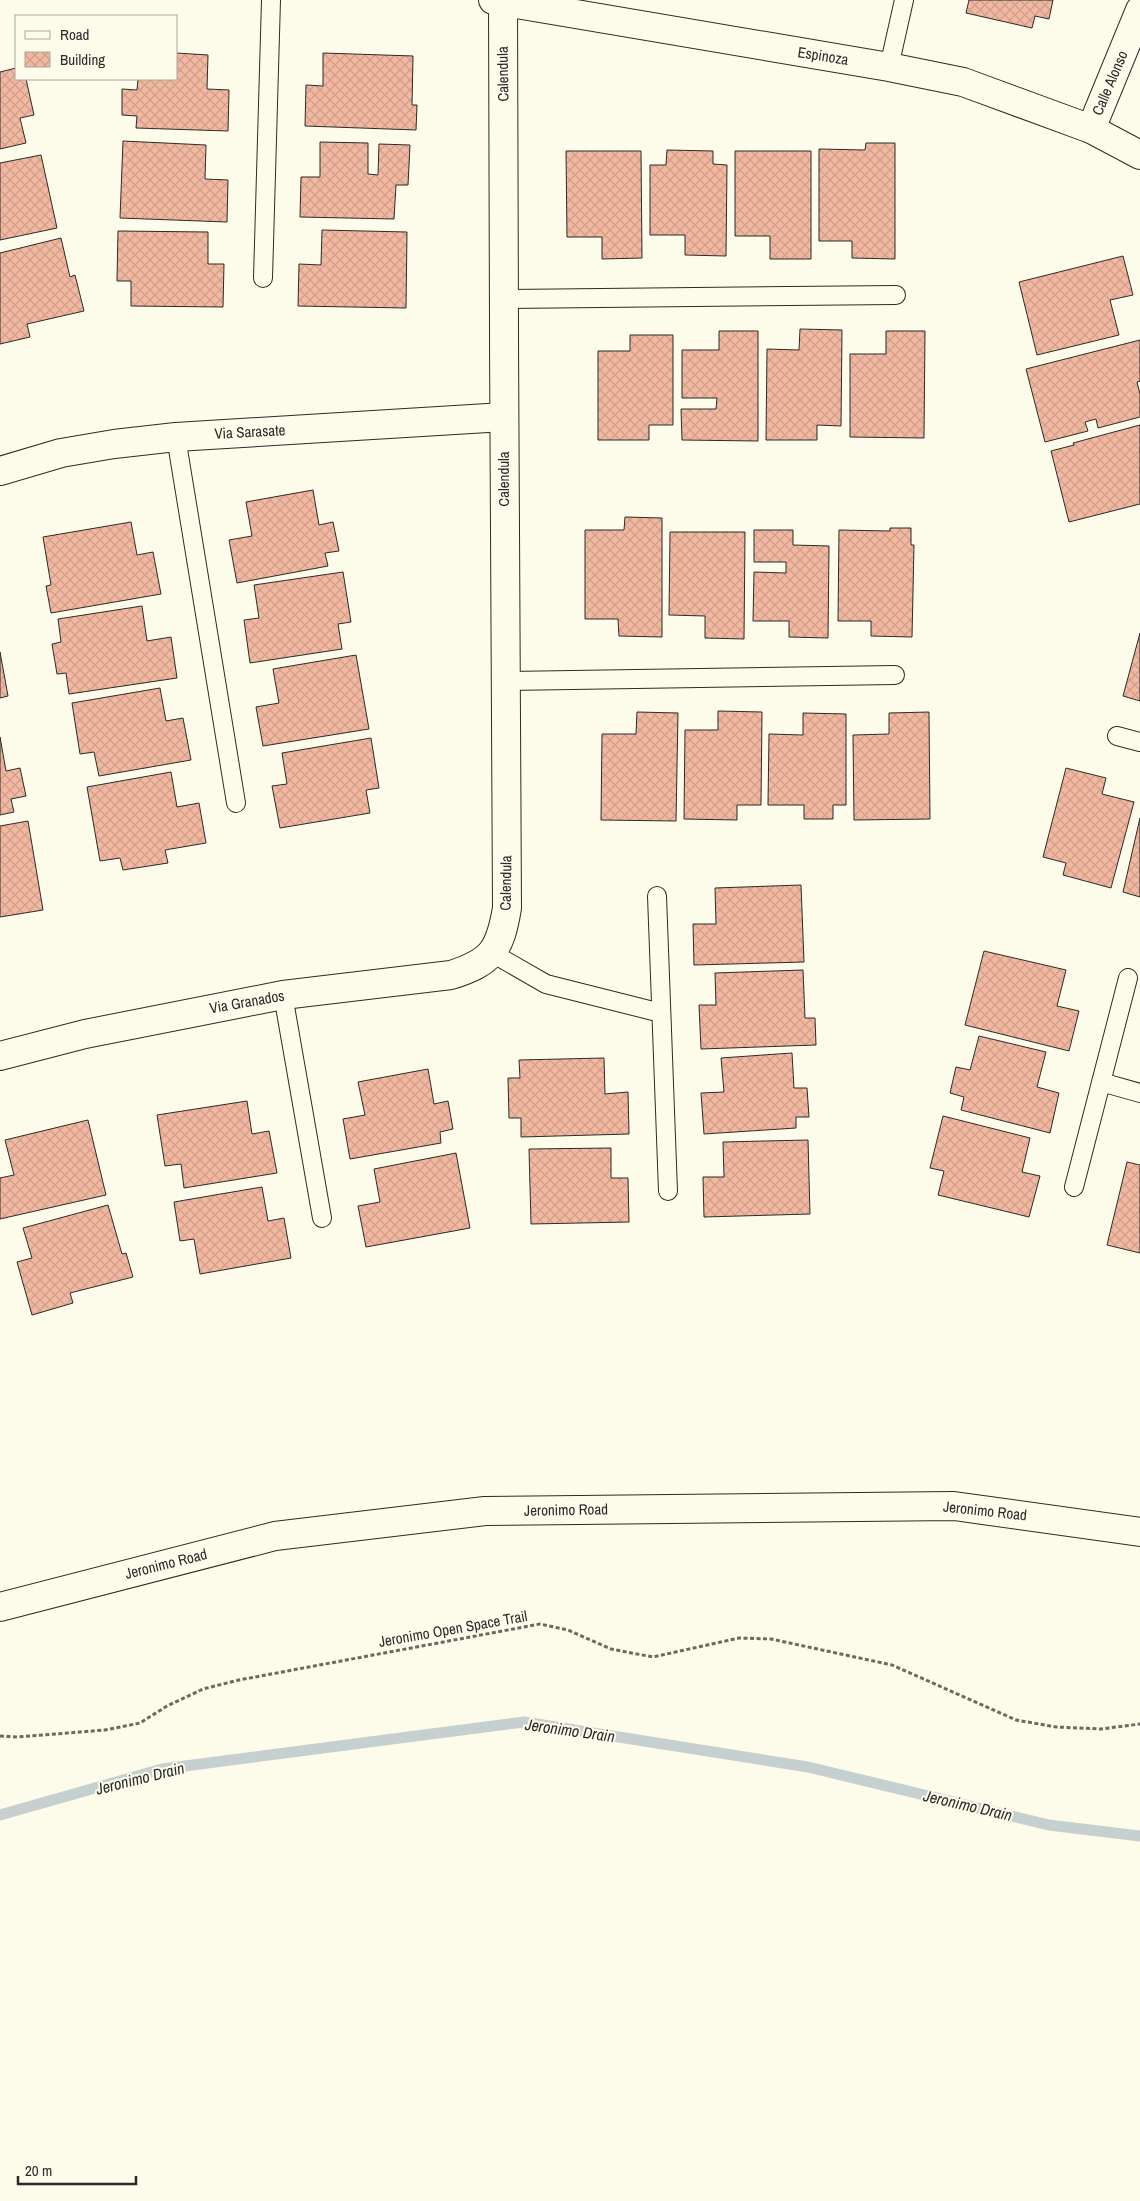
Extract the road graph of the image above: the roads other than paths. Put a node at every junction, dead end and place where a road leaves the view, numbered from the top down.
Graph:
1 (271, 0) edge
2 (904, 0) edge
3 (498, 1) edge
4 (568, 7) edge
5 (1140, 10) edge
6 (889, 67) junction
7 (1091, 129) junction
8 (1140, 155) edge
9 (263, 278) dead end
10 (896, 295) dead end
11 (505, 299) junction
12 (504, 417) junction
13 (176, 437) junction
14 (0, 471) edge
15 (895, 675) dead end
16 (504, 681) junction
17 (1117, 736) dead end
18 (1140, 742) edge
19 (236, 803) dead end
20 (657, 896) dead end
21 (492, 952) junction
22 (1128, 978) dead end
23 (282, 994) junction
24 (661, 1013) junction
25 (0, 1056) edge
26 (1101, 1082) junction
27 (1140, 1093) edge
28 (1074, 1187) dead end
29 (668, 1191) dead end
30 (322, 1218) dead end
31 (1140, 1532) edge
32 (0, 1607) edge

1 - 9 lane
2 - 6 lane
3 - 4 street, Espinoza
3 - 11 street, Calendula
4 - 6 street, Espinoza
5 - 7 street, Calle Alonso
6 - 7 street, Espinoza
7 - 8 street, Espinoza
10 - 11 lane
11 - 12 street, Calendula
12 - 13 street, Via Sarasate
12 - 16 street, Calendula
13 - 14 street, Via Sarasate
13 - 19 lane
15 - 16 lane
16 - 21 street, Calendula
17 - 18 lane
20 - 24 lane
21 - 23 street, Via Granados
21 - 24 lane
22 - 26 lane
23 - 25 street, Via Granados
23 - 30 lane
24 - 29 lane
26 - 27 lane
26 - 28 lane
31 - 32 street, Jeronimo Road

